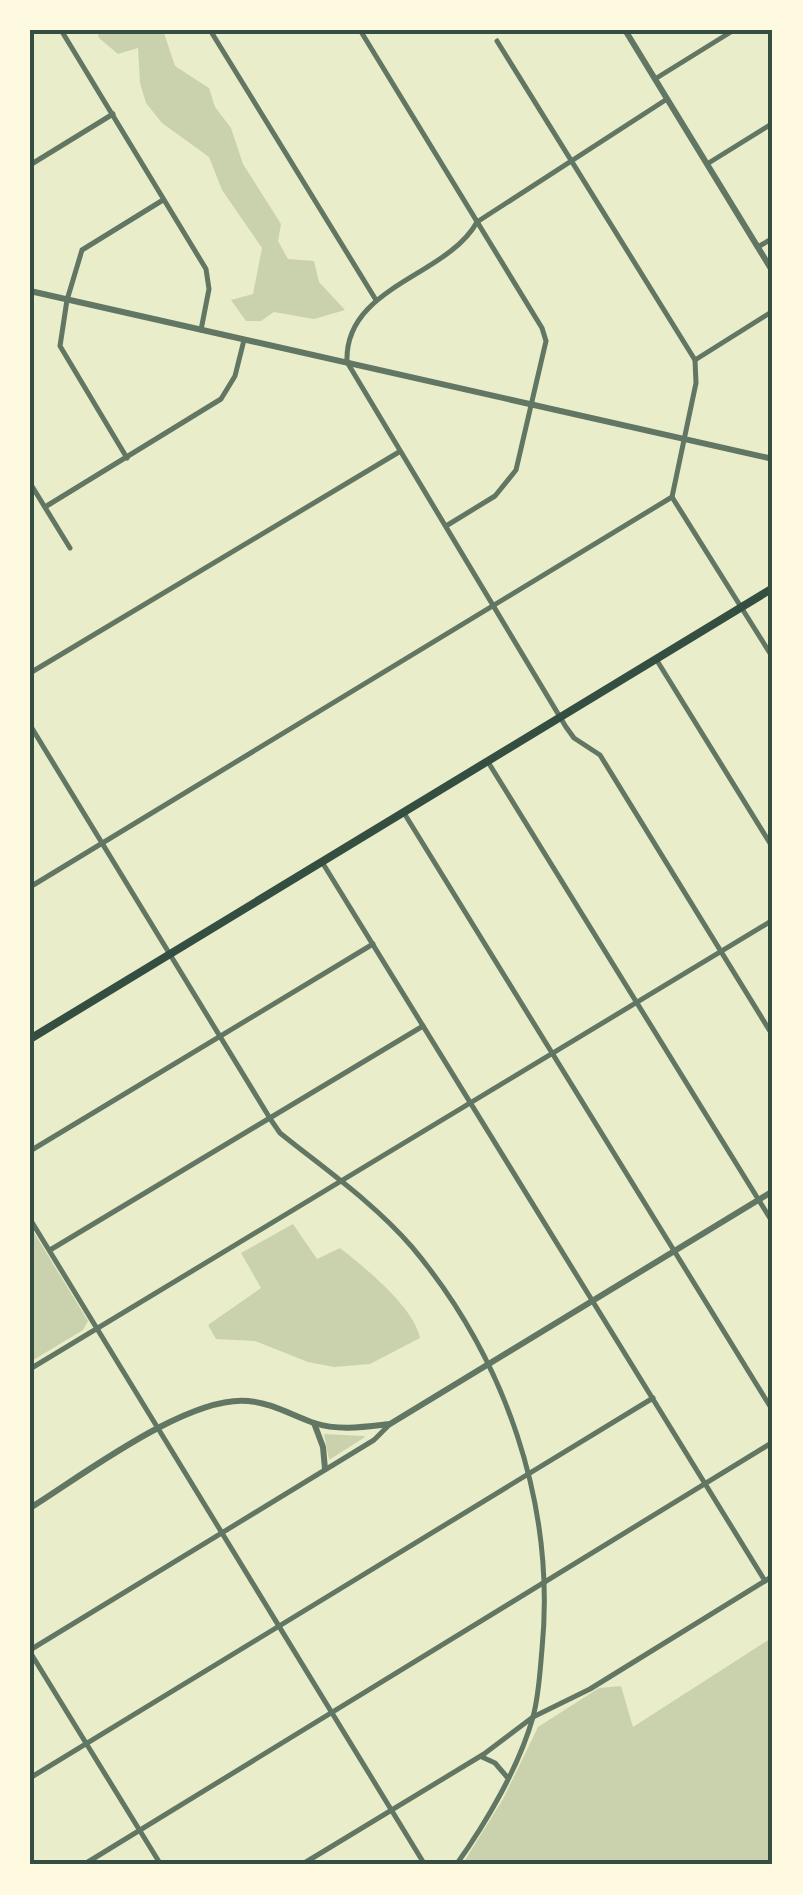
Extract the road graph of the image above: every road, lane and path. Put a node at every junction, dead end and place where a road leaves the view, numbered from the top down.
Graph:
1 (61, 30) edge
2 (210, 30) edge
3 (360, 30) edge
4 (625, 30) edge
5 (734, 30) edge
6 (497, 41) dead end
7 (655, 79) junction
8 (667, 99) junction
9 (112, 114) junction
10 (773, 123) edge
11 (571, 161) junction
12 (707, 164) junction
13 (30, 165) edge
14 (164, 200) junction
15 (478, 222) junction
16 (773, 238) edge
17 (758, 247) junction
18 (773, 272) edge
19 (30, 292) edge
20 (67, 300) junction
21 (376, 300) junction
22 (773, 311) edge
23 (200, 330) junction
24 (244, 340) junction
25 (696, 360) junction
26 (347, 362) junction
27 (532, 404) junction
28 (685, 440) junction
29 (399, 452) junction
30 (126, 458) junction
31 (773, 459) edge
32 (30, 483) edge
33 (672, 497) junction
34 (45, 507) junction
35 (445, 526) junction
36 (70, 548) dead end
37 (773, 588) edge
38 (493, 608) junction
39 (740, 608) junction
40 (773, 658) edge
41 (656, 659) junction
42 (30, 673) edge
43 (560, 718) junction
44 (30, 725) edge
45 (488, 762) junction
46 (404, 813) junction
47 (102, 844) junction
48 (773, 848) edge
49 (322, 862) junction
50 (30, 887) edge
51 (773, 920) edge
52 (373, 944) junction
53 (721, 952) junction
54 (168, 956) junction
55 (638, 1002) junction
56 (423, 1026) junction
57 (773, 1036) edge
58 (219, 1038) junction
59 (30, 1039) edge
60 (552, 1054) junction
61 (471, 1104) junction
62 (271, 1120) junction
63 (30, 1151) edge
64 (344, 1181) junction
65 (773, 1191) edge
66 (758, 1200) junction
67 (30, 1219) edge
68 (773, 1223) edge
69 (50, 1250) junction
70 (674, 1252) junction
71 (593, 1301) junction
72 (97, 1329) junction
73 (490, 1365) junction
74 (30, 1369) edge
75 (653, 1398) junction
76 (773, 1410) edge
77 (314, 1422) junction
78 (390, 1424) junction
79 (158, 1429) junction
80 (773, 1442) edge
81 (326, 1469) junction
82 (530, 1473) junction
83 (707, 1484) junction
84 (30, 1508) edge
85 (221, 1533) junction
86 (773, 1576) edge
87 (545, 1581) junction
88 (765, 1581) junction
89 (279, 1626) junction
90 (30, 1651) edge
91 (332, 1713) junction
92 (533, 1718) junction
93 (86, 1744) junction
94 (478, 1757) junction
95 (507, 1777) junction
96 (30, 1778) edge
97 (392, 1810) junction
98 (139, 1831) junction
99 (83, 1865) edge
100 (160, 1865) edge
101 (301, 1865) edge
102 (425, 1865) edge
103 (456, 1865) edge

1 - 9 street
2 - 21 street
3 - 15 street
4 - 7 street
5 - 7 street
6 - 11 street
7 - 8 street
8 - 11 street
8 - 12 street
9 - 13 street
9 - 14 street
10 - 12 street
11 - 15 street
11 - 25 street
12 - 17 street
14 - 20 street
14 - 23 street
15 - 21 street
15 - 27 street
16 - 17 street
17 - 18 street
19 - 20 street
20 - 23 street
20 - 30 street
21 - 26 street
22 - 25 street
23 - 24 street
24 - 26 street
24 - 30 street
25 - 28 street
26 - 27 street
26 - 29 street
27 - 28 street
27 - 35 street
28 - 31 street
28 - 33 street
29 - 35 street
29 - 42 street
30 - 34 street
32 - 34 street
33 - 38 street
33 - 39 street
34 - 36 street
35 - 38 street
37 - 39 main road
38 - 43 street
38 - 47 street
39 - 40 street
39 - 41 main road
41 - 43 main road
41 - 48 street
43 - 45 main road
43 - 53 street
44 - 47 street
45 - 46 main road
45 - 55 street
46 - 49 main road
46 - 60 street
47 - 50 street
47 - 54 street
49 - 52 street
49 - 54 main road
51 - 53 street
52 - 56 street
52 - 58 street
53 - 55 street
53 - 57 street
54 - 58 street
54 - 59 main road
55 - 60 street
55 - 66 street
56 - 61 street
56 - 62 street
58 - 62 street
58 - 63 street
60 - 61 street
60 - 70 street
61 - 64 street
61 - 71 street
62 - 64 street
62 - 69 street
64 - 72 street
64 - 73 street
65 - 66 street
66 - 68 street
66 - 70 street
67 - 69 street
69 - 72 street
70 - 71 street
70 - 76 street
71 - 73 street
71 - 75 street
72 - 74 street
72 - 79 street
73 - 78 street
73 - 82 street
75 - 82 street
75 - 83 street
77 - 78 street
77 - 79 street
77 - 81 street
78 - 81 street
79 - 84 street
79 - 85 street
80 - 83 street
81 - 85 street
82 - 87 street
82 - 89 street
83 - 87 street
83 - 88 street
85 - 89 street
85 - 90 street
86 - 88 street
87 - 91 street
87 - 92 street
88 - 92 street
89 - 91 street
89 - 93 street
90 - 93 street
91 - 97 street
91 - 98 street
92 - 94 street
92 - 95 street
93 - 96 street
93 - 98 street
94 - 95 street
94 - 97 street
95 - 103 street
97 - 101 street
97 - 102 street
98 - 99 street
98 - 100 street

